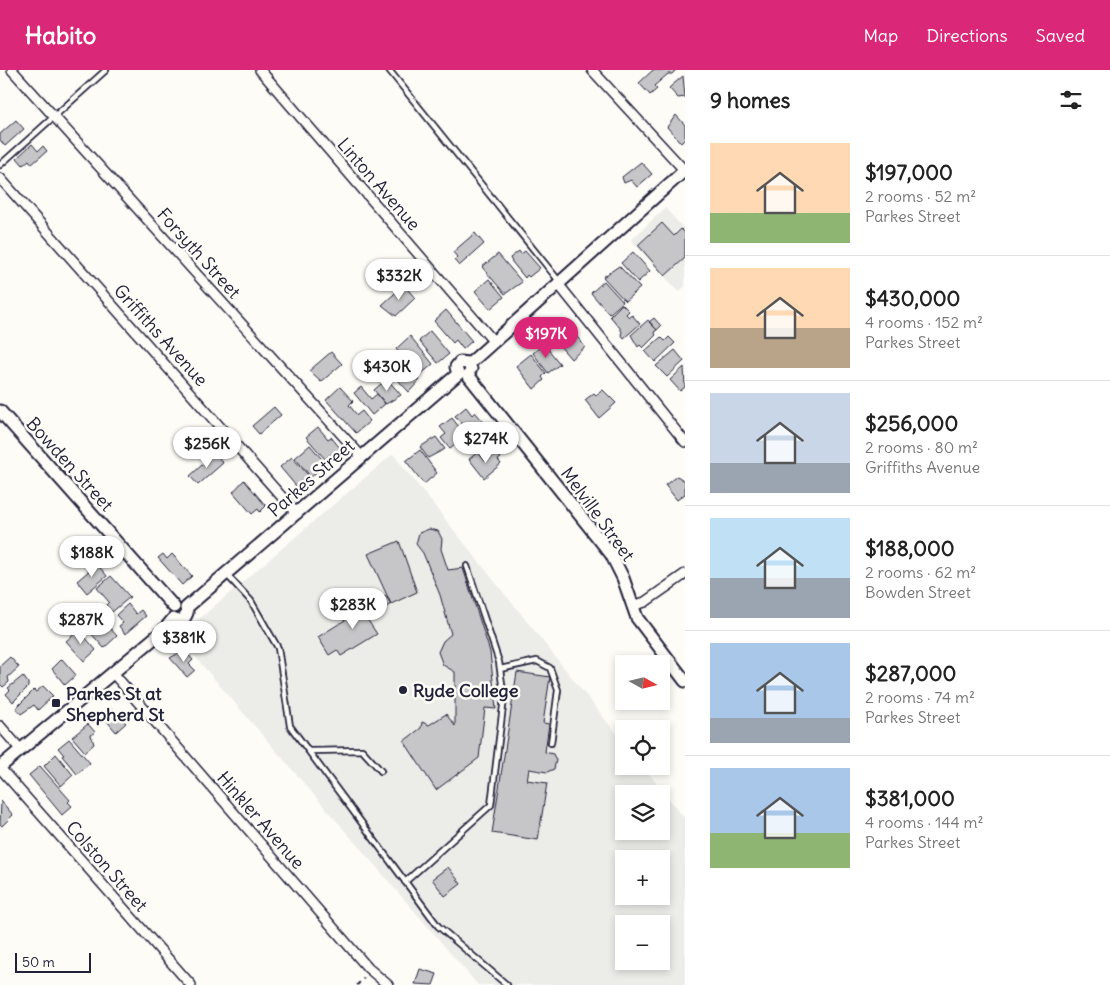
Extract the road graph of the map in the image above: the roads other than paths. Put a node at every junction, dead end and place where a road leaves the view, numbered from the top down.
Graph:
1 (12, 70) edge
2 (106, 70) edge
3 (260, 70) edge
4 (389, 70) edge
5 (592, 70) edge
6 (54, 116) junction
7 (0, 165) edge
8 (685, 171) edge
9 (0, 178) edge
10 (560, 285) junction
11 (494, 342) junction
12 (465, 371) junction
13 (0, 411) edge
14 (685, 442) edge
15 (362, 457) junction
16 (297, 514) junction
17 (467, 566) dead end
18 (226, 574) junction
19 (685, 574) edge
20 (632, 606) junction
21 (180, 608) junction
22 (500, 670) junction
23 (113, 673) junction
24 (685, 681) edge
25 (0, 726) edge
26 (550, 743) dead end
27 (21, 750) junction
28 (310, 750) junction
29 (0, 768) edge
30 (381, 771) dead end
31 (405, 882) junction
32 (190, 985) edge
33 (388, 985) edge
34 (507, 985) edge

1 - 6 street, Forsyth Street
2 - 6 lane
3 - 11 street, Linton Avenue
4 - 10 lane
5 - 8 street
6 - 7 lane
6 - 15 street, Forsyth Street
8 - 10 street, Parkes Street
9 - 16 street, Griffiths Avenue
10 - 11 street, Parkes Street
10 - 14 street
11 - 12 street, Parkes Street
12 - 15 street, Parkes Street
12 - 20 street, Melville Street
13 - 21 street, Bowden Street
15 - 16 street, Parkes Street
16 - 18 street, Parkes Street
17 - 22 lane
18 - 21 street, Parkes Street
18 - 28 lane
19 - 20 street
20 - 24 street, Melville Street
21 - 23 street, Parkes Street
22 - 26 lane
22 - 31 lane
23 - 27 street
23 - 33 street, Hinkler Avenue
25 - 27 street
27 - 29 street
28 - 30 lane
28 - 31 lane
29 - 32 street, Colston Street
31 - 34 lane

